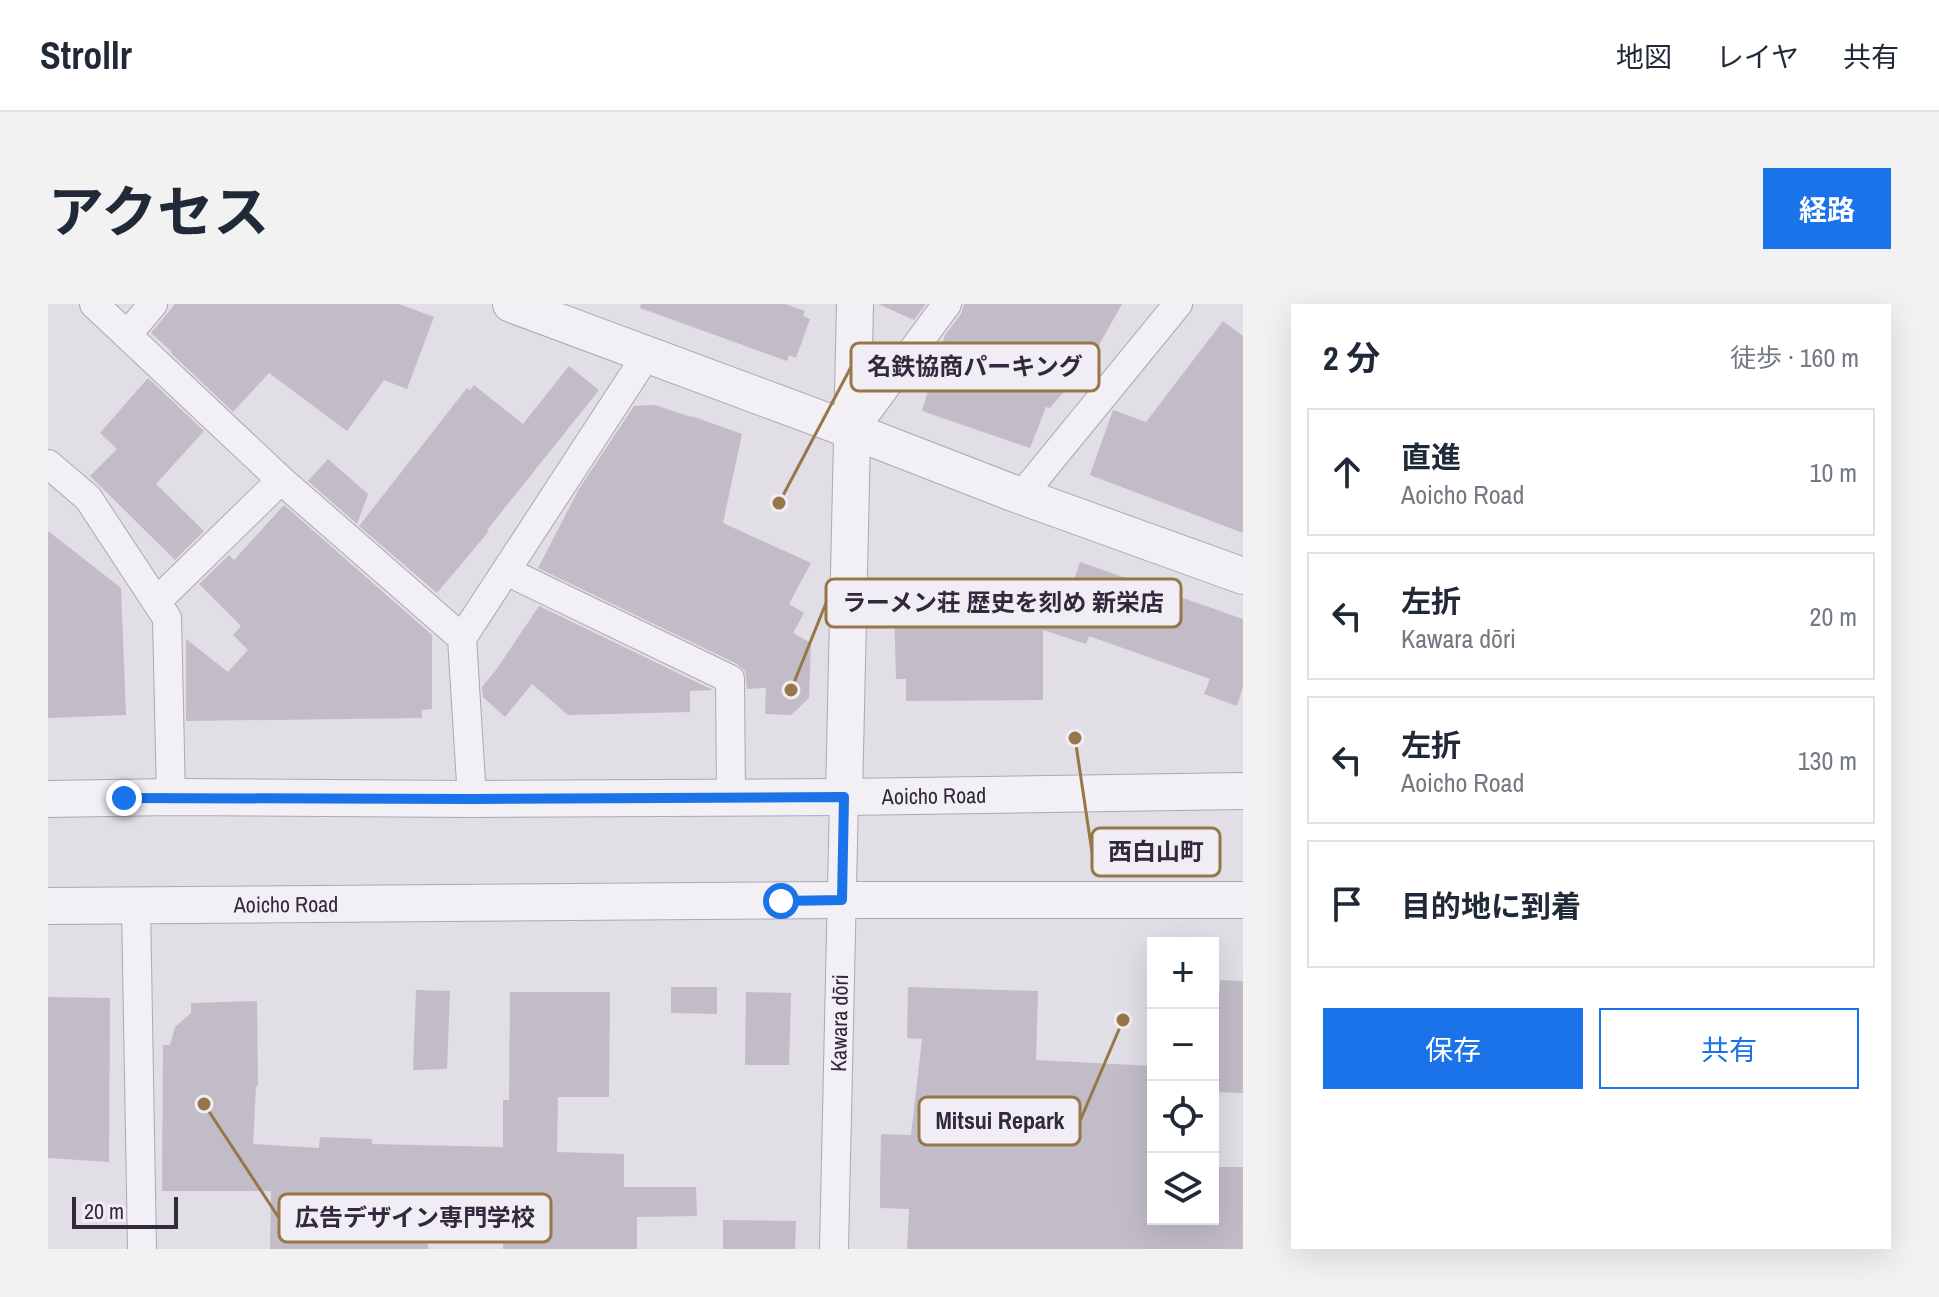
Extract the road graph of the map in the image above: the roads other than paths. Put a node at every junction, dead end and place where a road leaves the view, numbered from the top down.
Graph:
1 (94, 304) edge
2 (153, 304) edge
3 (511, 304) edge
4 (855, 304) edge
5 (947, 304) edge
6 (1178, 304) edge
7 (127, 335) junction
8 (646, 356) junction
9 (853, 431) junction
10 (48, 464) edge
11 (281, 480) junction
12 (1022, 495) junction
13 (506, 571) junction
14 (1243, 576) edge
15 (157, 601) junction
16 (462, 638) junction
17 (1243, 791) edge
18 (731, 796) junction
19 (171, 797) junction
20 (844, 797) junction
21 (48, 799) edge
22 (472, 799) junction
23 (842, 900) junction
24 (1243, 900) edge
25 (136, 905) junction
26 (48, 906) edge
27 (142, 1249) edge
28 (834, 1249) edge

1 - 7 street
2 - 7 street
3 - 8 street
4 - 9 street
5 - 9 street
6 - 12 street
7 - 11 street
8 - 9 street
8 - 13 street
9 - 12 street
9 - 20 street
10 - 15 street
11 - 15 street
11 - 16 street
12 - 14 street
13 - 16 street
13 - 18 street
15 - 19 street
16 - 22 street
17 - 20 street, Aoicho Road
18 - 20 street, Aoicho Road
18 - 22 street, Aoicho Road
19 - 21 street, Aoicho Road
19 - 22 street, Aoicho Road
20 - 23 street, Kawara dōri
23 - 24 street, Aoicho Road
23 - 25 street, Aoicho Road
23 - 28 street, Kawara dōri
25 - 26 street, Aoicho Road
25 - 27 street

